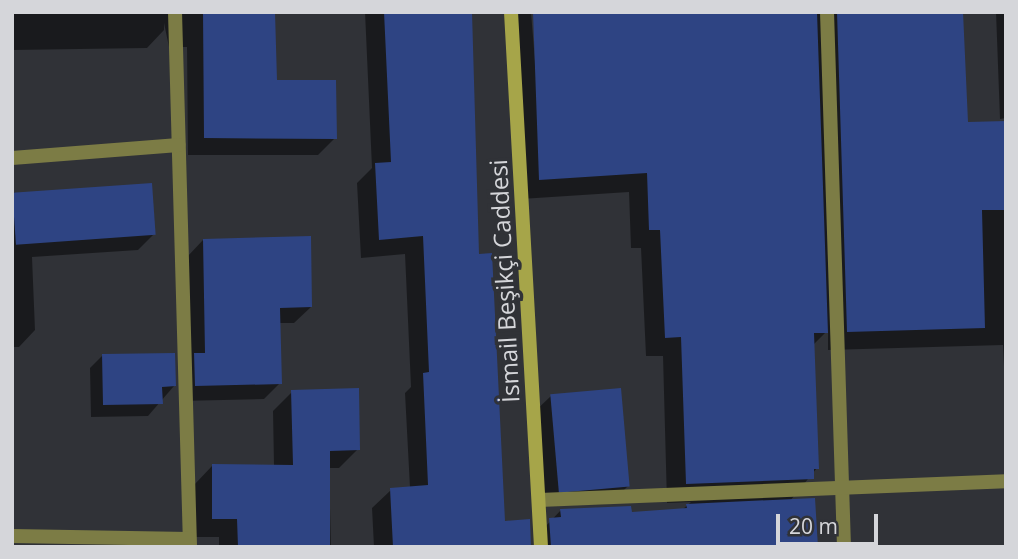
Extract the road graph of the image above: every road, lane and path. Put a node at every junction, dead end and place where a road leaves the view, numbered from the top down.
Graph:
1 (175, 12) edge
2 (511, 12) edge
3 (827, 12) edge
4 (178, 145) junction
5 (12, 159) edge
6 (1006, 481) edge
7 (843, 489) junction
8 (539, 500) junction
9 (12, 536) edge
10 (189, 543) edge
11 (541, 547) edge
12 (844, 547) edge

1 - 4 street
2 - 8 street, İsmail Beşikçi Caddesi
3 - 7 street
4 - 5 street
4 - 10 street
6 - 7 street
7 - 8 street
7 - 12 street
8 - 11 street, İsmail Beşikçi Caddesi
9 - 10 street

